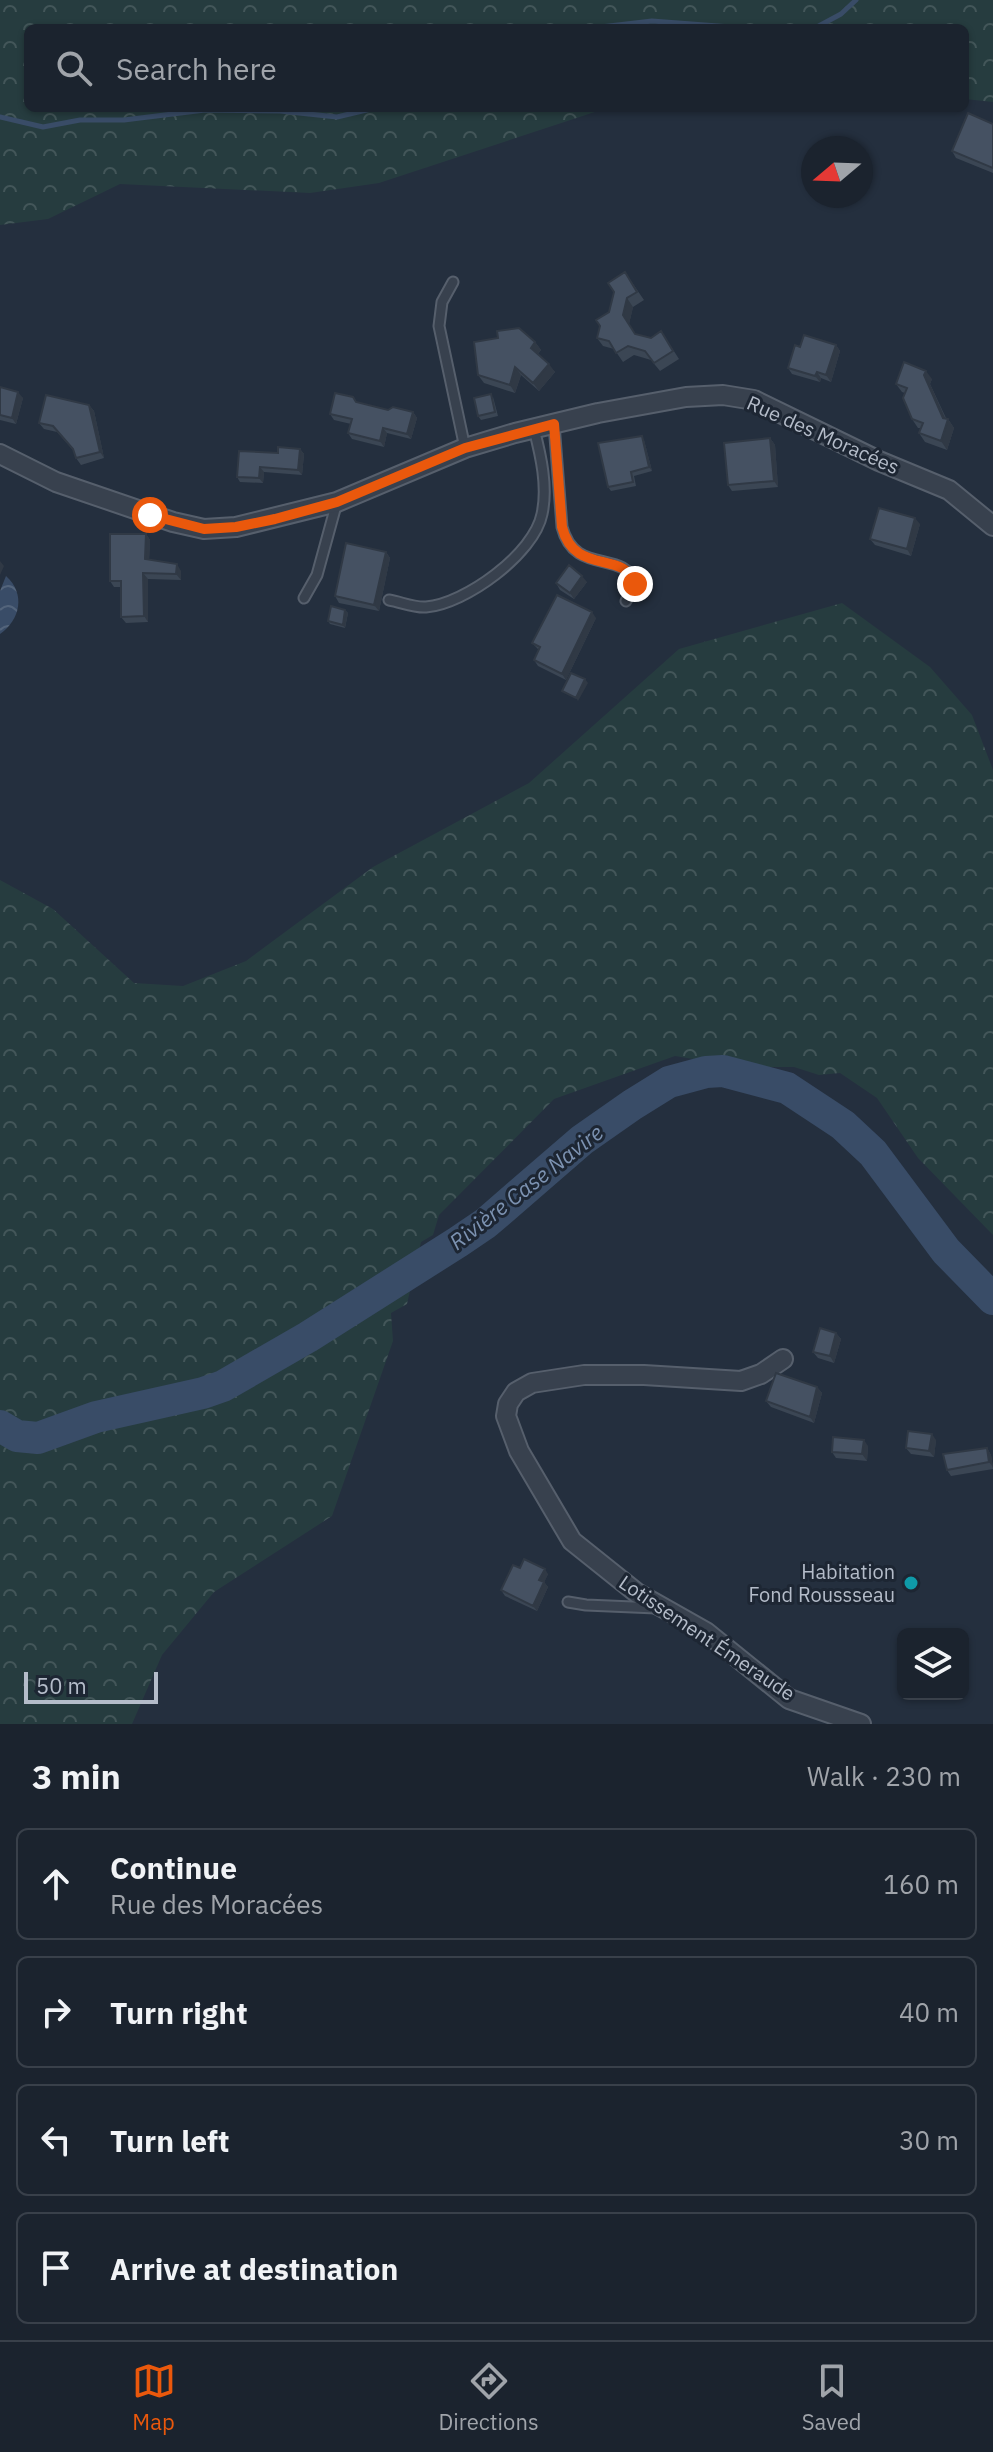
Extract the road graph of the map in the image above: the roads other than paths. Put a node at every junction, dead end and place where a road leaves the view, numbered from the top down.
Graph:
1 (453, 282) dead end
2 (554, 424) junction
3 (534, 429) junction
4 (465, 448) junction
5 (0, 454) edge
6 (337, 502) junction
7 (993, 526) edge
8 (304, 598) dead end
9 (389, 600) dead end
10 (626, 601) dead end
11 (783, 1359) dead end
12 (568, 1602) dead end
13 (663, 1608) junction
14 (861, 1724) edge

1 - 4 lane
2 - 3 street, Rue des Moracées
2 - 7 street, Rue des Moracées
2 - 10 lane
3 - 4 street, Rue des Moracées
3 - 9 lane
4 - 6 street, Rue des Moracées
5 - 6 street, Rue des Moracées
6 - 8 lane
11 - 13 street, Lotissement Émeraude
12 - 13 lane
13 - 14 street, Lotissement Émeraude

